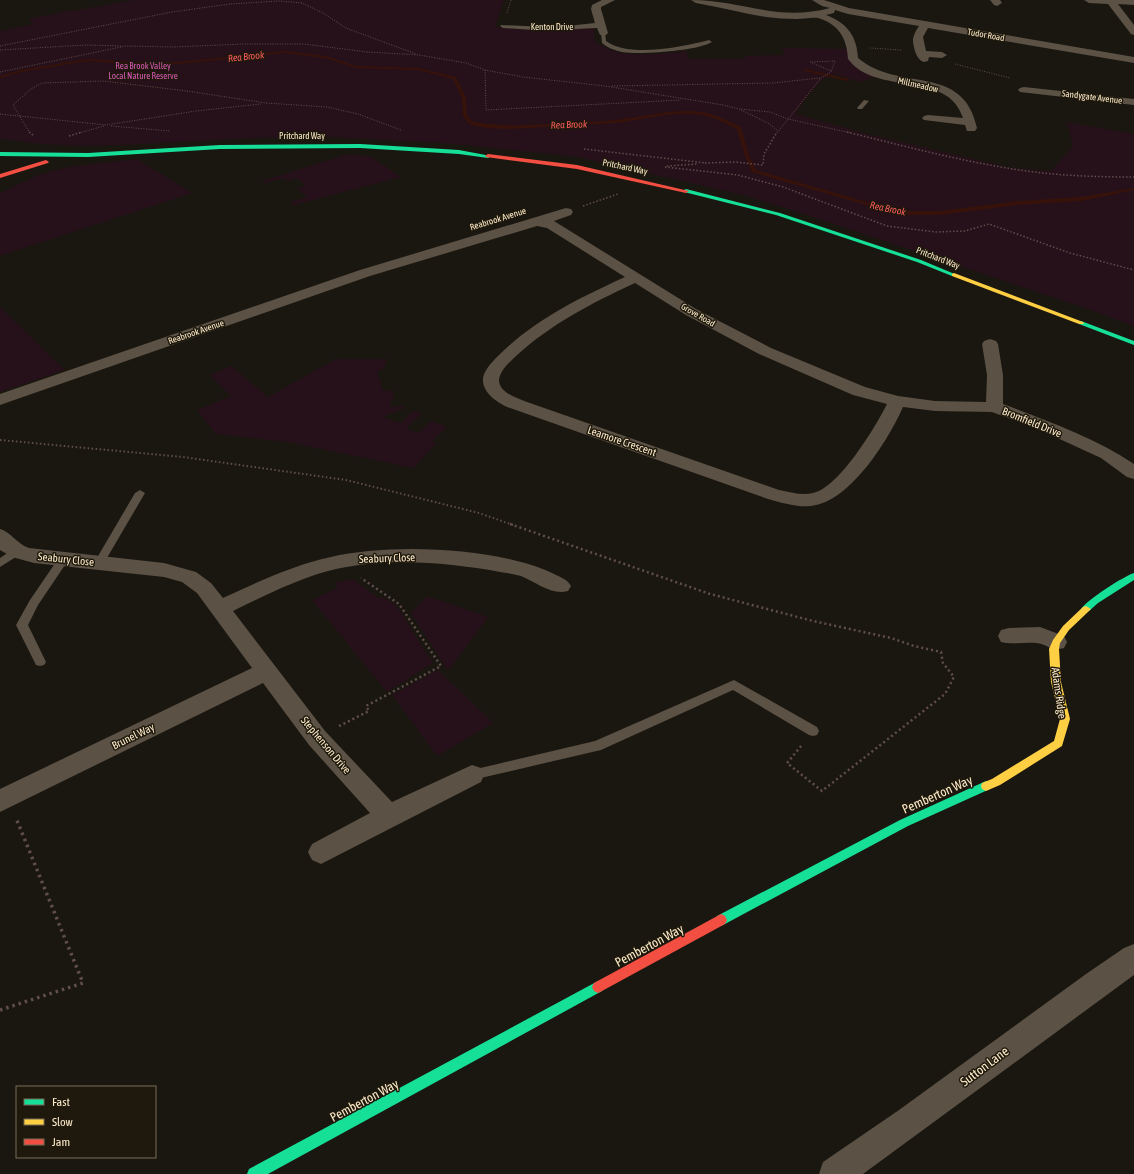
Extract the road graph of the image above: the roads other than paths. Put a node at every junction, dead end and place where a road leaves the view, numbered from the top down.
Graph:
1 (610, 0) edge
2 (696, 0) edge
3 (817, 0) edge
4 (1118, 1) edge
5 (1092, 2) edge
6 (1134, 2) edge
7 (837, 8) junction
8 (818, 15) junction
9 (926, 24) junction
10 (503, 26) dead end
11 (579, 27) joint
12 (602, 29) junction
13 (1134, 32) edge
14 (710, 42) dead end
15 (942, 55) road end
16 (1134, 60) edge
17 (1024, 90) dead end
18 (866, 101) dead end
19 (1134, 102) edge
20 (860, 108) dead end
21 (928, 118) dead end
22 (0, 154) edge
23 (88, 155) junction
24 (0, 176) edge
25 (566, 212) road end
26 (537, 222) junction
27 (460, 230) dead end
28 (391, 264) junction
29 (638, 277) junction
30 (1134, 342) edge
31 (990, 344) dead end
32 (0, 400) edge
33 (897, 402) junction
34 (994, 407) junction
35 (1134, 473) edge
36 (140, 493) dead end
37 (0, 536) edge
38 (8, 557) edge
39 (64, 559) junction
40 (99, 563) junction
41 (1134, 576) edge
42 (561, 586) dead end
43 (219, 609) junction
44 (1009, 636) dead end
45 (1056, 642) junction
46 (40, 662) dead end
47 (267, 670) junction
48 (813, 731) road end
49 (1058, 744) joint
50 (472, 775) joint
51 (3, 800) edge
52 (389, 816) junction
53 (321, 852) dead end
54 (1134, 958) edge
55 (254, 1174) edge
56 (835, 1174) edge

1 - 12 street
2 - 8 street
3 - 7 street, Tudor Road
4 - 5 street
4 - 6 street
4 - 13 street
7 - 8 street
7 - 9 street, Tudor Road
8 - 21 street, Millmeadow
9 - 15 street
9 - 16 street, Tudor Road
10 - 11 lane, Kenton Drive
11 - 12 street, Kenton Drive
12 - 14 lane
17 - 19 street, Sandygate Avenue
18 - 20 lane
22 - 23 main road, Pritchard Way
23 - 24 main road, Pritchard Way
23 - 30 main road, Pritchard Way
25 - 26 street
26 - 28 street, Reabrook Avenue
26 - 29 street, Grove Road
27 - 28 street, Reabrook Avenue
28 - 32 street, Reabrook Avenue
29 - 33 street, Grove Road
29 - 33 street, Leamore Crescent
31 - 34 street
33 - 34 street, Bromfield Drive
34 - 35 street, Bromfield Drive
36 - 40 lane
37 - 38 street, Seabury Close
38 - 39 street, Seabury Close
39 - 40 street, Seabury Close
39 - 46 lane
40 - 43 street, Seabury Close
41 - 45 main road
42 - 43 street, Seabury Close
43 - 47 street, Seabury Close
44 - 45 street
45 - 49 main road, Adams Ridge
47 - 51 street, Brunel Way
47 - 52 street, Stephenson Drive
48 - 50 lane
49 - 55 main road, Pemberton Way
50 - 52 street
52 - 53 street
54 - 56 street, Sutton Lane

